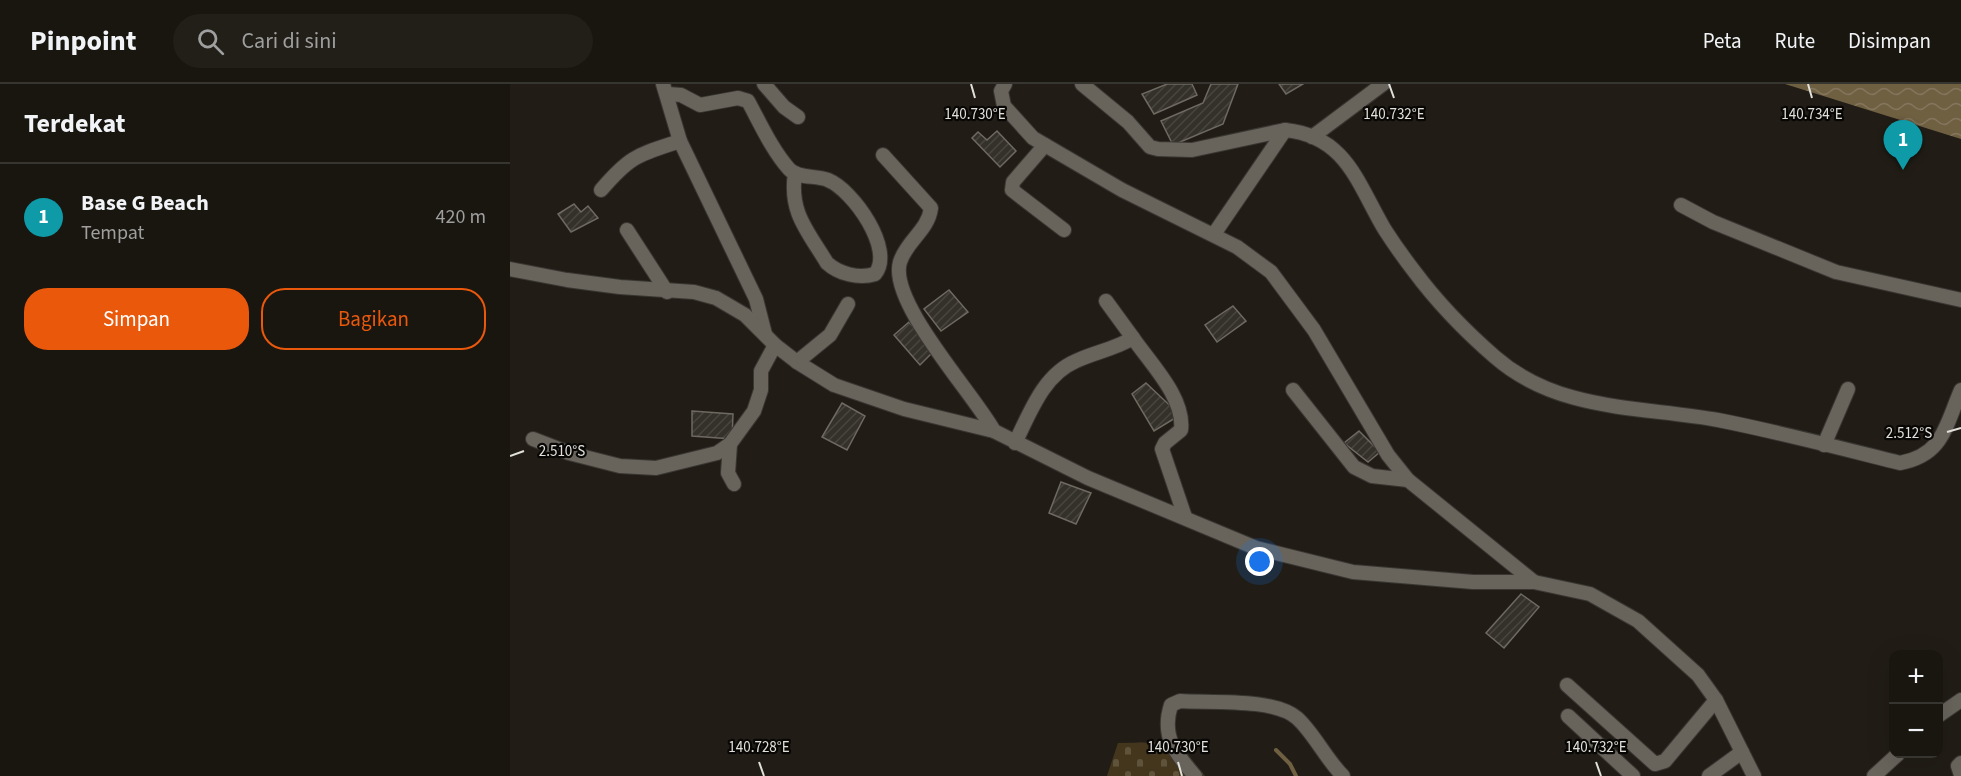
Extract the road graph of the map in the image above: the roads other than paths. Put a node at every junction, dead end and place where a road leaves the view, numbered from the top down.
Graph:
1 (764, 84) edge
2 (1082, 84) edge
3 (1383, 84) edge
4 (1000, 86) edge
5 (665, 89) edge
6 (798, 117) dead end
7 (1285, 130) junction
8 (1312, 137) junction
9 (680, 141) junction
10 (1045, 146) junction
11 (883, 155) dead end
12 (795, 173) junction
13 (601, 190) dead end
14 (1681, 205) dead end
15 (627, 230) dead end
16 (1064, 230) dead end
17 (1214, 234) junction
18 (510, 269) edge
19 (667, 292) junction
20 (1961, 300) edge
21 (1106, 302) dead end
22 (848, 304) dead end
23 (1133, 338) junction
24 (770, 340) junction
25 (797, 362) junction
26 (1848, 389) dead end
27 (1293, 390) dead end
28 (1961, 390) edge
29 (994, 431) junction
30 (533, 439) dead end
31 (1015, 443) junction
32 (730, 444) junction
33 (1824, 445) junction
34 (1408, 480) junction
35 (734, 484) dead end
36 (1185, 517) junction
37 (1534, 582) junction
38 (1567, 685) dead end
39 (1961, 699) edge
40 (1716, 700) junction
41 (1943, 712) edge
42 (1568, 716) dead end
43 (1742, 752) junction
44 (1893, 758) edge
45 (1961, 763) edge
46 (1961, 775) edge
47 (1195, 776) edge
48 (1343, 776) edge
49 (1633, 776) edge
50 (1709, 776) edge
51 (1754, 776) edge
52 (1874, 776) edge

1 - 6 street
2 - 7 street
3 - 8 street
4 - 10 street
5 - 9 street
5 - 12 street
7 - 8 street
7 - 17 street
8 - 33 street
9 - 13 street
9 - 24 street
10 - 16 street
10 - 17 street
11 - 29 street
12 - 12 street
14 - 20 street
15 - 19 street
17 - 34 street
18 - 19 street
19 - 24 street
21 - 23 street
22 - 25 street
23 - 31 street
23 - 36 street
24 - 25 street
24 - 32 street
25 - 29 street
26 - 33 street
27 - 34 street
28 - 33 street
29 - 31 street
30 - 32 street
31 - 36 street
32 - 35 street
34 - 37 street
36 - 37 street
37 - 40 street
38 - 40 street
39 - 41 street
40 - 43 street
42 - 49 street
43 - 50 street
43 - 51 street
44 - 52 street
45 - 46 street
47 - 48 street

